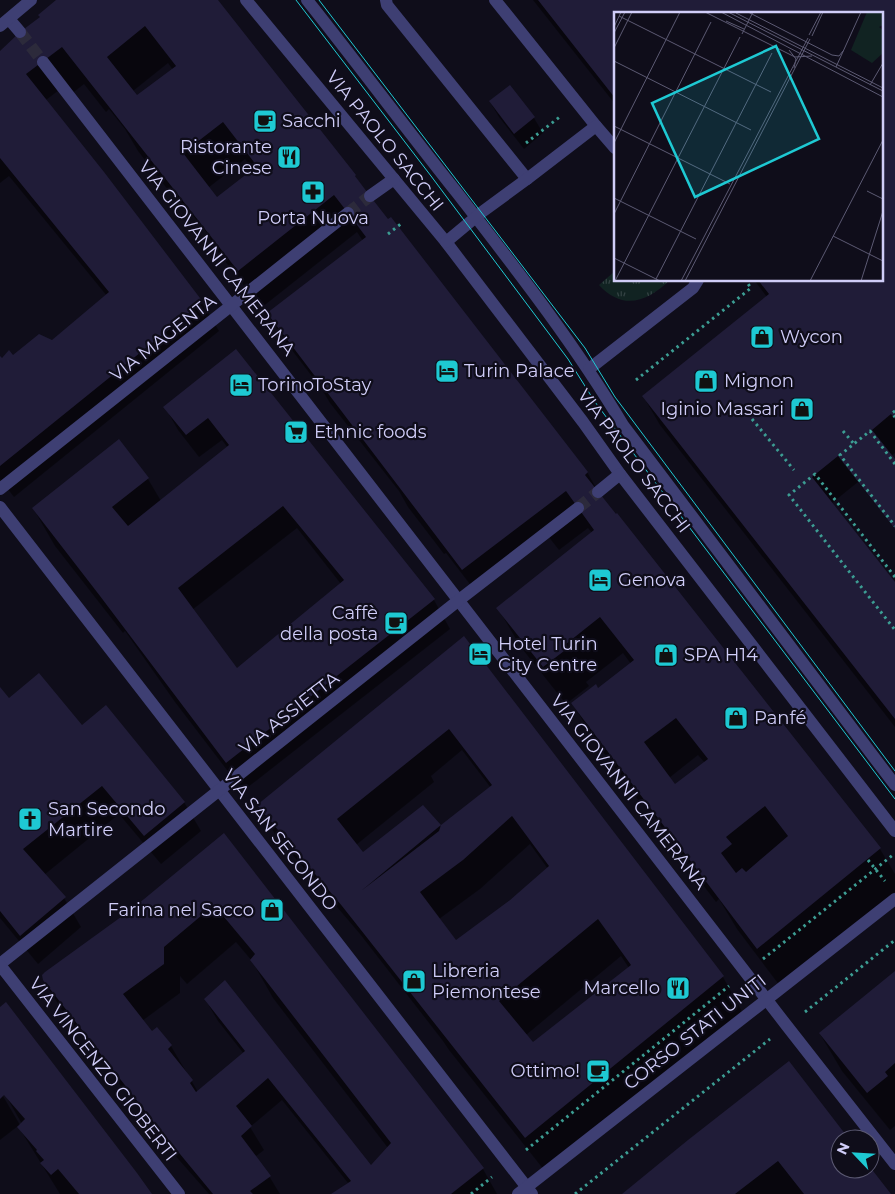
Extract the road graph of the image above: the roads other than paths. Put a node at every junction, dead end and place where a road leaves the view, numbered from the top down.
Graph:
1 (31, 0) edge
2 (246, 0) edge
3 (307, 0) edge
4 (386, 0) edge
5 (494, 0) edge
6 (5, 23) edge
7 (20, 32) tunnel mouth
8 (43, 62) tunnel mouth
9 (596, 126) junction
10 (614, 147) edge
11 (394, 179) junction
12 (527, 179) junction
13 (370, 196) tunnel mouth
14 (348, 213) tunnel mouth
15 (476, 218) junction
16 (446, 242) junction
17 (697, 281) edge
18 (232, 306) junction
19 (589, 369) junction
20 (620, 474) junction
21 (0, 489) edge
22 (598, 492) tunnel mouth
23 (0, 506) edge
24 (578, 508) tunnel mouth
25 (459, 600) junction
26 (895, 785) edge
27 (219, 790) junction
28 (895, 831) edge
29 (893, 893) edge
30 (0, 965) edge
31 (766, 999) junction
32 (895, 1164) edge
33 (525, 1191) edge
34 (179, 1194) edge

1 - 6 street
2 - 11 street, VIA PAOLO SACCHI
3 - 15 street, VIA PAOLO SACCHI
4 - 12 street
5 - 9 street
6 - 7 street
8 - 18 street, VIA GIOVANNI CAMERANA
9 - 10 street
9 - 12 street
11 - 13 street
11 - 16 street, VIA PAOLO SACCHI
12 - 15 street
14 - 18 street, VIA MAGENTA
15 - 16 street
15 - 19 street, VIA PAOLO SACCHI
16 - 20 street, VIA PAOLO SACCHI
17 - 19 street
18 - 21 street, VIA MAGENTA
18 - 25 street, VIA GIOVANNI CAMERANA
19 - 26 street, VIA PAOLO SACCHI
20 - 22 street
20 - 28 street, VIA PAOLO SACCHI
23 - 27 street, VIA SAN SECONDO
24 - 25 street, VIA ASSIETTA
25 - 27 street, VIA ASSIETTA
25 - 31 street, VIA GIOVANNI CAMERANA
27 - 30 street, VIA ASSIETTA
27 - 33 street, VIA SAN SECONDO
29 - 31 street, CORSO STATI UNITI
30 - 34 street, VIA VINCENZO GIOBERTI
31 - 32 street, VIA GIOVANNI CAMERANA
31 - 33 street, CORSO STATI UNITI

